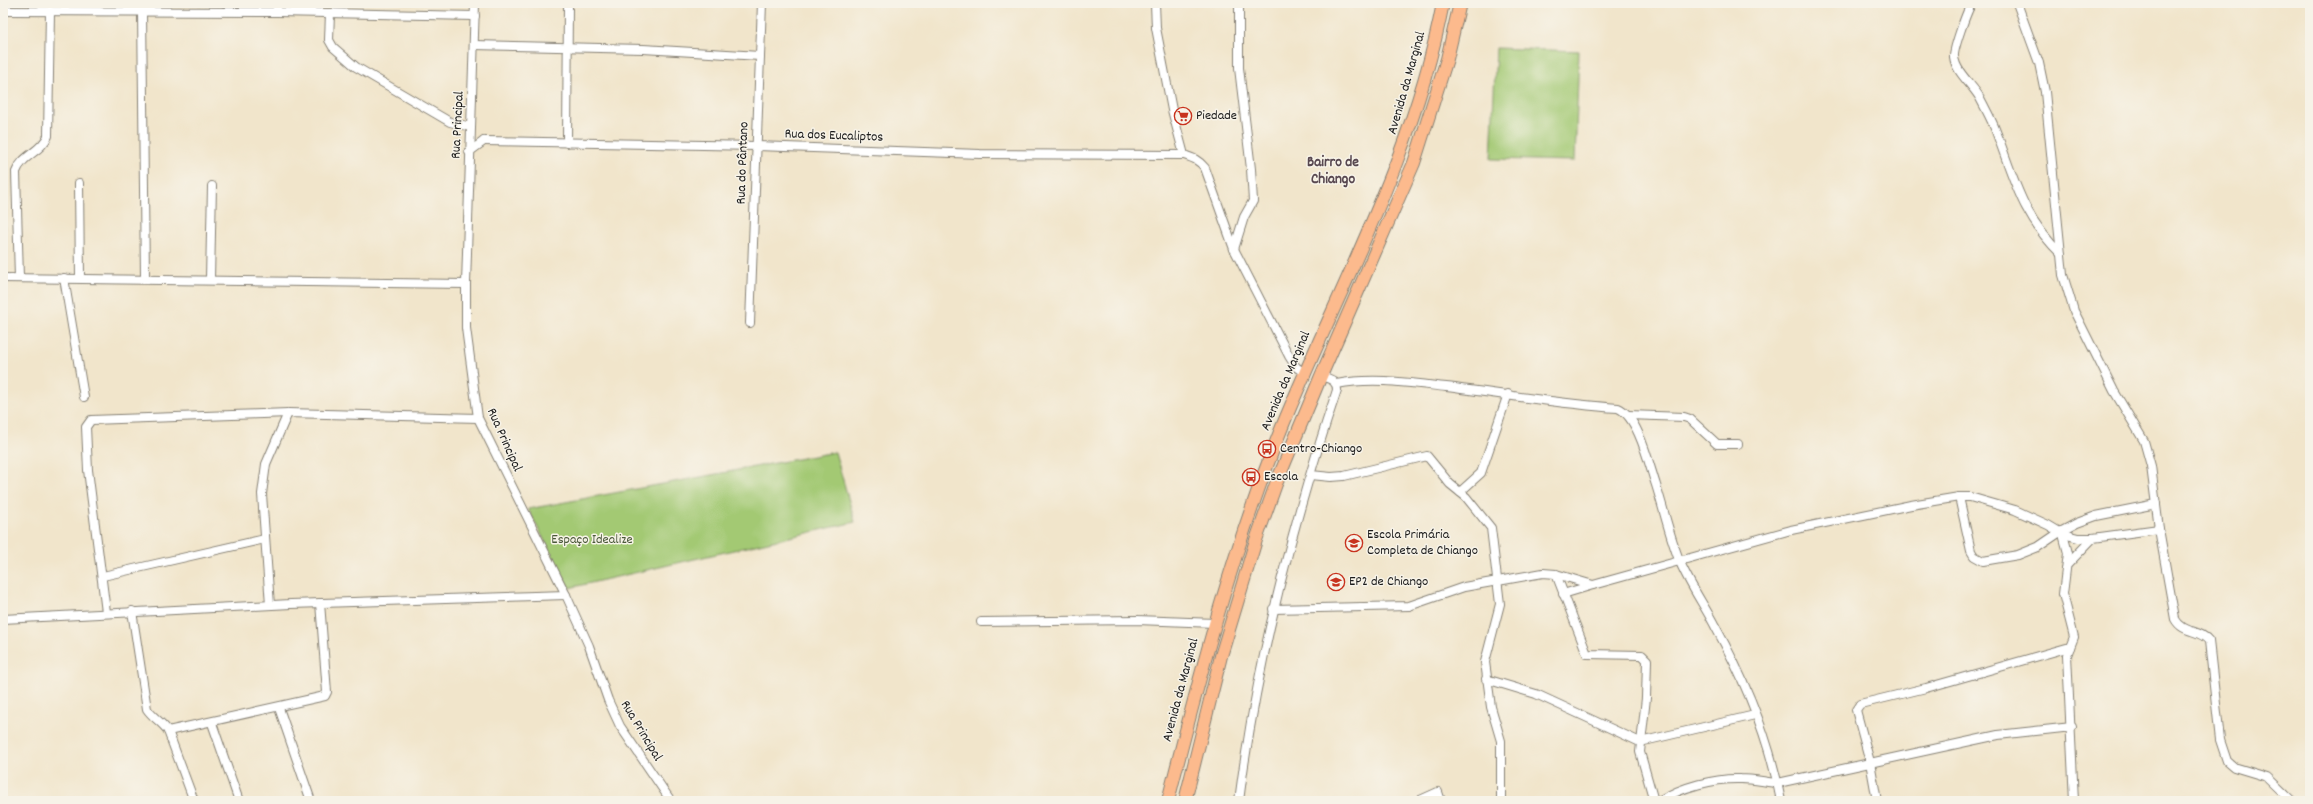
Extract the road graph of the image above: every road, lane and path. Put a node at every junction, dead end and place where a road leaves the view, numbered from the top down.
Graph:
1 (277, 3) edge
2 (475, 3) edge
3 (568, 3) edge
4 (762, 3) edge
5 (1155, 3) edge
6 (1239, 3) edge
7 (1443, 3) edge
8 (1460, 3) edge
9 (1972, 3) edge
10 (2017, 3) edge
11 (85, 7) edge
12 (204, 7) edge
13 (3, 11) edge
14 (50, 11) junction
15 (142, 11) junction
16 (277, 12) junction
17 (330, 13) junction
18 (475, 16) junction
19 (474, 45) junction
20 (568, 48) junction
21 (760, 56) junction
22 (471, 130) junction
23 (484, 141) junction
24 (567, 144) junction
25 (757, 146) junction
26 (469, 152) junction
27 (1184, 156) junction
28 (78, 183) dead end
29 (212, 186) dead end
30 (1234, 249) junction
31 (2061, 254) junction
32 (3, 278) edge
33 (19, 278) junction
34 (64, 278) junction
35 (80, 278) junction
36 (145, 278) junction
37 (210, 280) junction
38 (466, 284) junction
39 (750, 323) dead end
40 (1305, 373) junction
41 (1321, 376) junction
42 (1337, 384) junction
43 (1508, 394) junction
44 (84, 397) dead end
45 (288, 413) junction
46 (1628, 415) junction
47 (478, 418) junction
48 (1738, 444) dead end
49 (1311, 475) junction
50 (1460, 492) junction
51 (1959, 497) junction
52 (2156, 504) junction
53 (2159, 529) junction
54 (2061, 533) junction
55 (2093, 538) junction
56 (265, 540) junction
57 (1680, 562) junction
58 (2068, 564) junction
59 (1556, 574) junction
60 (103, 576) junction
61 (1496, 581) junction
62 (1593, 585) junction
63 (1563, 594) junction
64 (566, 596) junction
65 (320, 603) junction
66 (270, 605) junction
67 (1273, 609) junction
68 (132, 611) junction
69 (106, 612) junction
70 (3, 619) edge
71 (981, 622) dead end
72 (1215, 623) junction
73 (2070, 647) junction
74 (1486, 679) junction
75 (279, 708) junction
76 (1755, 715) junction
77 (212, 722) junction
78 (2072, 727) junction
79 (168, 731) junction
80 (1640, 742) junction
81 (1870, 762) junction
82 (1778, 783) junction
83 (194, 801) edge
84 (239, 801) edge
85 (311, 801) edge
86 (671, 801) edge
87 (1168, 801) edge
88 (1185, 801) edge
89 (1239, 801) edge
90 (1418, 801) edge
91 (1441, 801) edge
92 (1501, 801) edge
93 (1654, 801) edge
94 (1658, 801) edge
95 (1781, 801) edge
96 (1876, 801) edge
97 (2074, 801) edge
98 (2292, 801) edge

1 - 16 street
2 - 18 street, Rua Principal
3 - 20 street
4 - 21 street, Rua do Pântano
5 - 27 street
6 - 30 street
7 - 40 main road, Avenida da Marginal
8 - 41 main road, Avenida da Marginal
9 - 31 street
10 - 31 street
11 - 14 street
11 - 15 street
12 - 15 street
12 - 16 street
13 - 14 street
14 - 33 street
15 - 36 street
16 - 17 street
17 - 18 street
17 - 22 street
18 - 19 street, Rua Principal
19 - 20 street
19 - 22 street, Rua Principal
20 - 21 street
20 - 24 street
21 - 25 street, Rua do Pântano
22 - 23 street
22 - 26 street, Rua Principal
23 - 24 street, Rua dos Eucaliptos
23 - 26 street
24 - 25 street, Rua dos Eucaliptos
25 - 27 street, Rua dos Eucaliptos
25 - 39 street, Rua do Pântano
26 - 38 street, Rua Principal
27 - 30 street
28 - 35 street
29 - 37 street
30 - 40 street
31 - 52 street
32 - 33 street
33 - 34 street
34 - 35 street
34 - 44 street
35 - 36 street
36 - 37 street
37 - 38 street
38 - 47 street, Rua Principal
40 - 72 main road, Avenida da Marginal
41 - 42 street
41 - 88 main road, Avenida da Marginal
42 - 43 street
42 - 49 street
43 - 46 street
43 - 50 street
45 - 47 street
45 - 56 street
45 - 60 street
46 - 48 street
46 - 57 street
47 - 64 street, Rua Principal
49 - 50 street
49 - 67 street
50 - 61 street
51 - 54 street
51 - 54 street
51 - 57 street
52 - 53 street
52 - 54 street
53 - 55 street
53 - 98 street
54 - 55 street
54 - 58 street
55 - 58 street
56 - 60 street
56 - 66 street
57 - 62 street
57 - 76 street
58 - 73 street
59 - 61 street
59 - 62 street
59 - 63 street
60 - 69 street
61 - 67 street
61 - 74 street
62 - 63 street
63 - 80 street
64 - 65 street
64 - 86 street, Rua Principal
65 - 66 street
65 - 75 street
66 - 68 street
67 - 89 street
68 - 69 street
68 - 79 street
69 - 70 street
71 - 72 street
72 - 87 main road, Avenida da Marginal
73 - 78 street
73 - 81 street
74 - 80 street
74 - 92 street
75 - 77 street
75 - 85 street
76 - 80 street
76 - 82 street
77 - 79 street
77 - 84 street
78 - 81 street
78 - 97 street
79 - 83 street
80 - 93 street
81 - 82 street
81 - 96 street
82 - 94 street
82 - 95 street
90 - 91 street

